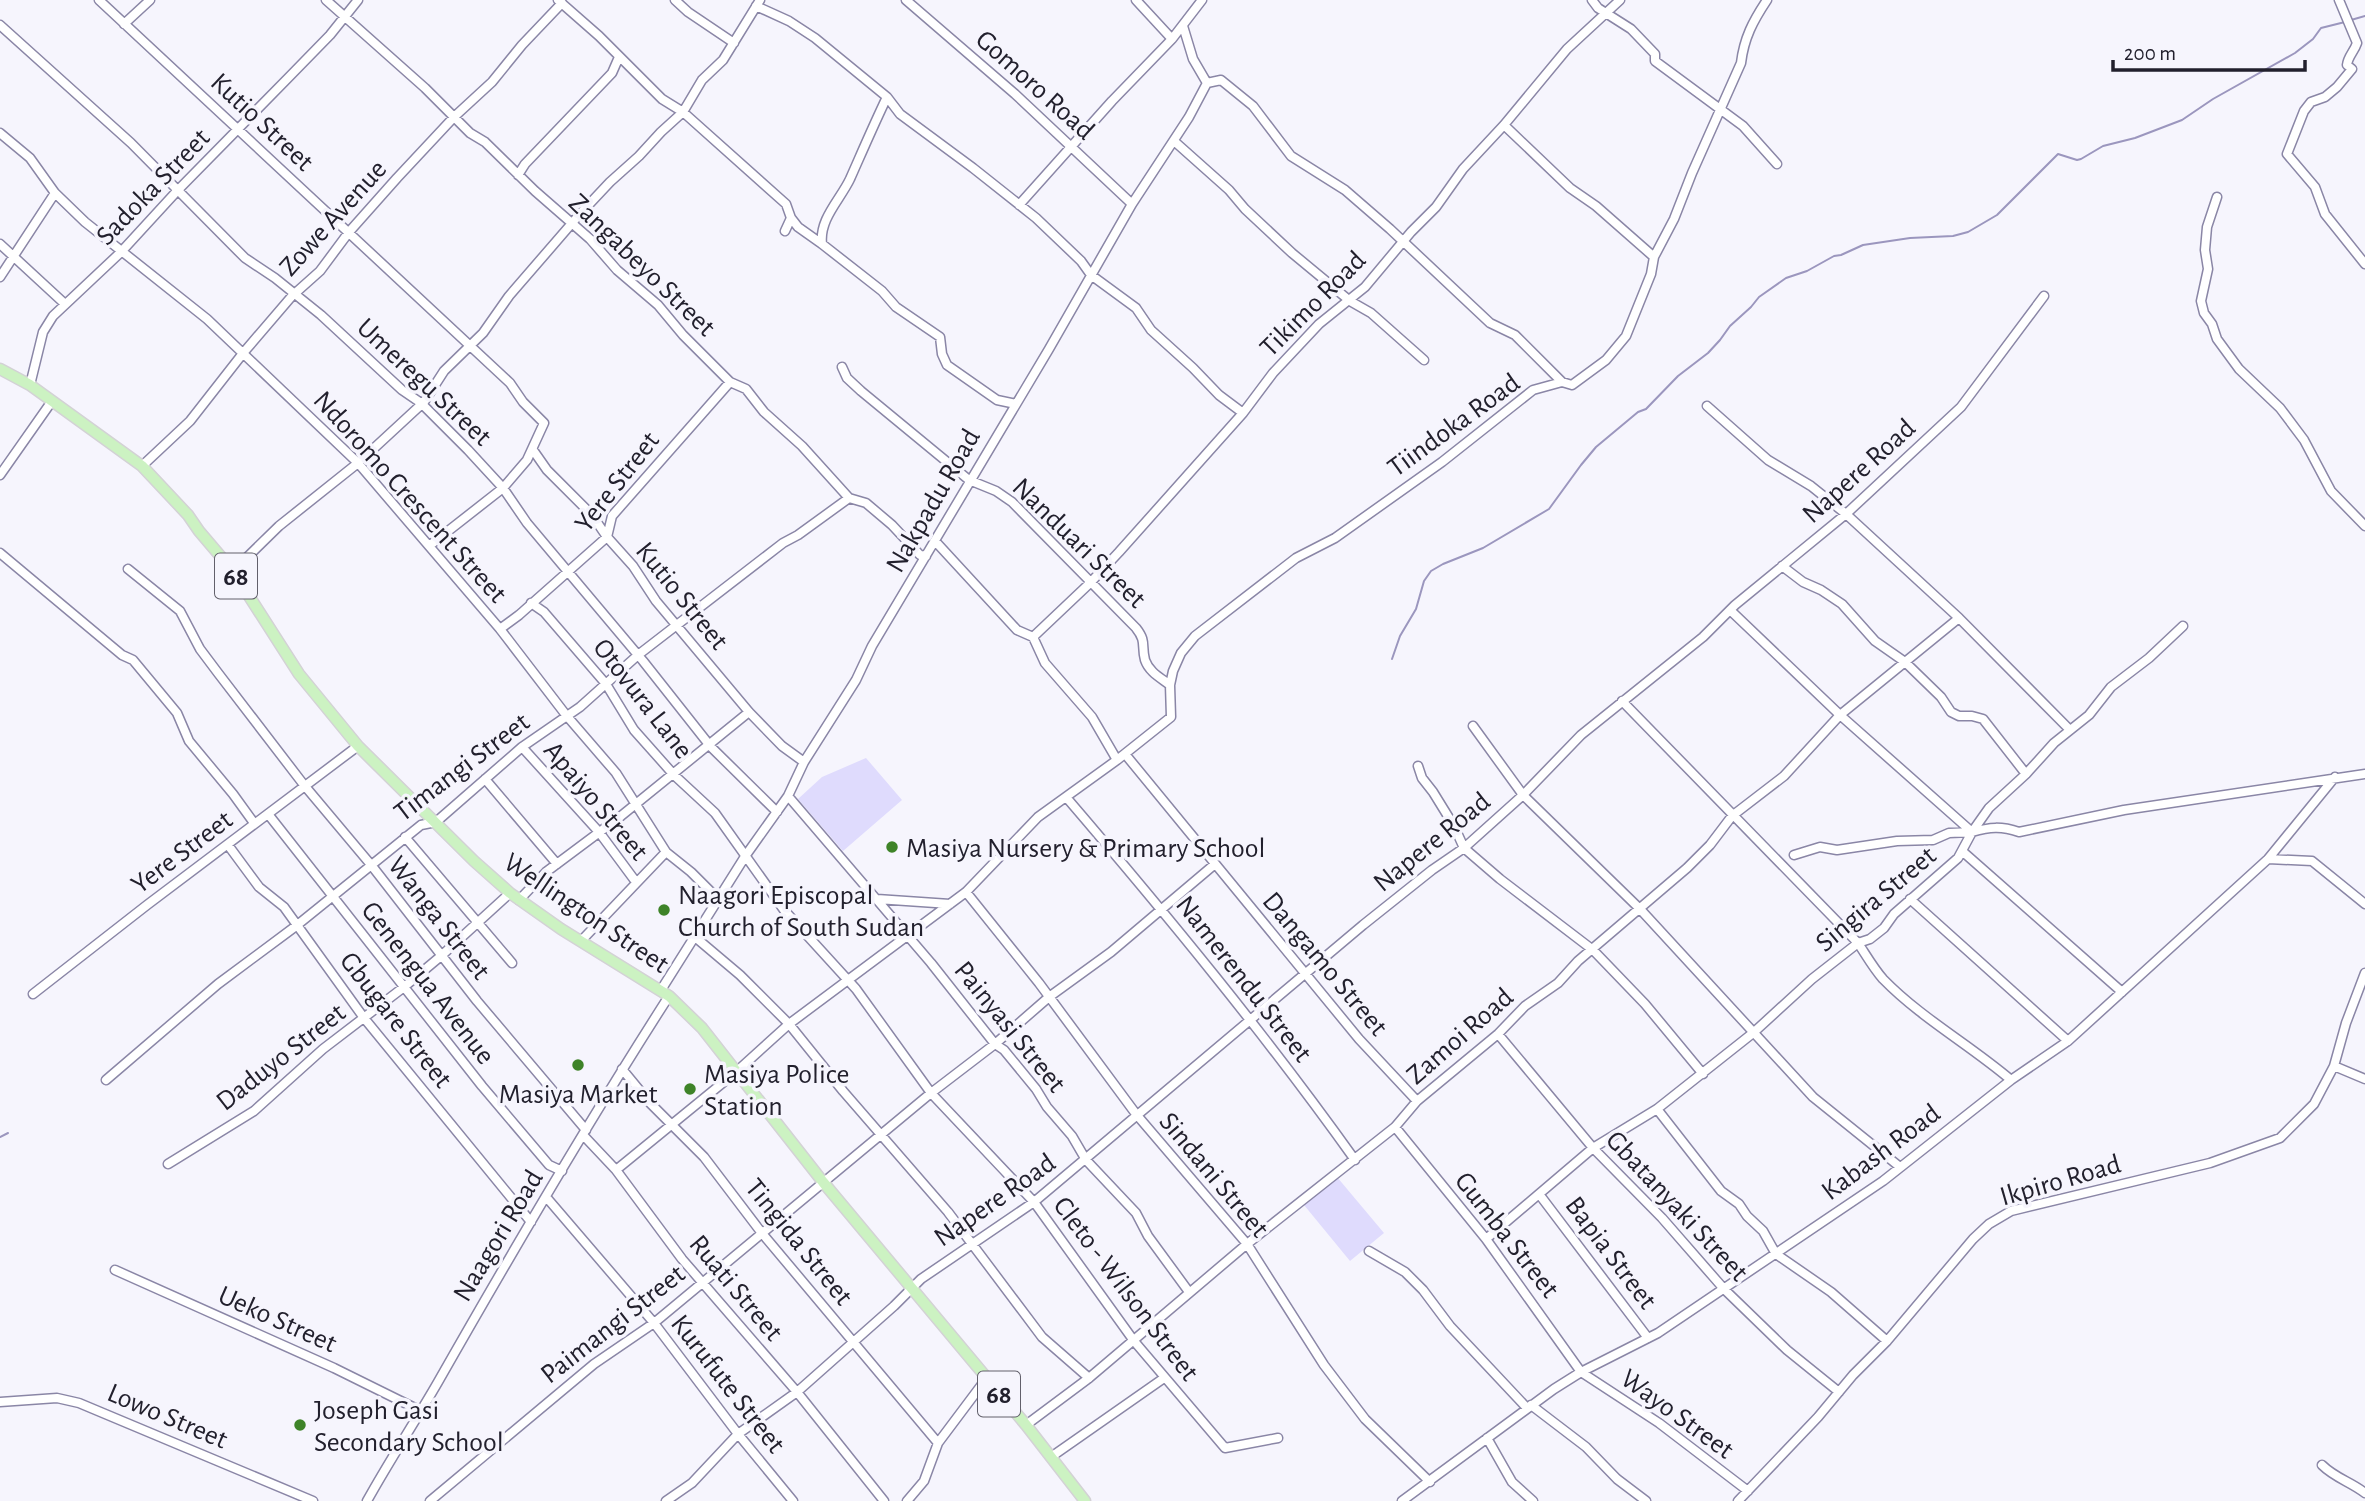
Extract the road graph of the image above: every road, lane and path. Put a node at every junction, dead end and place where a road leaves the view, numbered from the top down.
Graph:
1 (99, 0) edge
2 (149, 0) edge
3 (326, 0) edge
4 (358, 0) edge
5 (675, 0) edge
6 (906, 0) edge
7 (1136, 0) edge
8 (1202, 0) edge
9 (1592, 0) edge
10 (1620, 0) edge
11 (1767, 0) edge
12 (2339, 0) edge
13 (560, 2) edge
14 (758, 3) edge
15 (1608, 13) junction
16 (345, 17) junction
17 (0, 24) edge
18 (124, 24) junction
19 (1183, 26) junction
20 (1172, 39) junction
21 (734, 43) junction
22 (619, 57) junction
23 (1207, 83) junction
24 (887, 97) junction
25 (1721, 110) junction
26 (683, 112) junction
27 (454, 117) junction
28 (1504, 125) junction
29 (239, 129) junction
30 (0, 132) edge
31 (1174, 141) junction
32 (1071, 148) junction
33 (1777, 164) dead end
34 (518, 175) junction
35 (177, 191) junction
36 (55, 193) junction
37 (2217, 197) dead end
38 (1132, 204) junction
39 (1019, 205) junction
40 (791, 218) junction
41 (572, 223) junction
42 (798, 227) junction
43 (349, 232) junction
44 (1402, 242) junction
45 (0, 243) edge
46 (822, 244) junction
47 (121, 251) junction
48 (15, 257) junction
49 (1654, 257) junction
50 (2365, 264) edge
51 (1091, 275) junction
52 (0, 277) edge
53 (293, 294) junction
54 (2044, 296) dead end
55 (1350, 301) junction
56 (65, 304) junction
57 (470, 345) junction
58 (244, 352) junction
59 (1424, 360) dead end
60 (842, 367) dead end
61 (0, 369) edge
62 (730, 382) junction
63 (1562, 382) junction
64 (30, 384) junction
65 (997, 400) junction
66 (52, 401) junction
67 (421, 403) junction
68 (1016, 404) junction
69 (1707, 406) dead end
70 (1243, 413) junction
71 (1007, 418) junction
72 (533, 450) junction
73 (358, 463) junction
74 (142, 466) junction
75 (0, 475) edge
76 (970, 480) junction
77 (503, 488) junction
78 (849, 498) junction
79 (1846, 514) junction
80 (2365, 526) edge
81 (607, 537) junction
82 (935, 541) junction
83 (429, 546) junction
84 (0, 552) edge
85 (926, 556) junction
86 (1783, 566) junction
87 (128, 569) dead end
88 (233, 571) junction
89 (567, 571) junction
90 (1090, 583) junction
91 (531, 603) junction
92 (1730, 610) junction
93 (1959, 618) junction
94 (676, 626) junction
95 (2183, 626) dead end
96 (500, 629) junction
97 (1033, 637) junction
98 (638, 654) junction
99 (1905, 662) junction
100 (606, 684) junction
101 (1170, 685) junction
102 (1622, 701) junction
103 (749, 712) junction
104 (566, 715) junction
105 (1840, 715) junction
106 (1473, 726) dead end
107 (2070, 730) junction
108 (709, 743) junction
109 (358, 746) junction
110 (522, 747) junction
111 (1125, 754) junction
112 (1117, 760) junction
113 (804, 762) junction
114 (1418, 766) dead end
115 (2026, 774) junction
116 (2365, 774) edge
117 (674, 775) junction
118 (2335, 777) junction
119 (485, 779) junction
120 (304, 785) junction
121 (1523, 795) junction
122 (788, 796) junction
123 (1066, 797) junction
124 (636, 804) junction
125 (777, 812) junction
126 (268, 814) junction
127 (1732, 816) junction
128 (436, 822) junction
129 (254, 823) junction
130 (598, 832) junction
131 (1972, 832) junction
132 (405, 837) junction
133 (228, 845) junction
134 (1464, 848) junction
135 (1962, 851) junction
136 (666, 852) junction
137 (746, 855) junction
138 (1794, 855) dead end
139 (2268, 859) junction
140 (558, 864) junction
141 (1215, 864) junction
142 (372, 866) junction
143 (636, 882) junction
144 (966, 892) junction
145 (510, 893) junction
146 (332, 895) junction
147 (718, 899) junction
148 (877, 899) junction
149 (1910, 899) junction
150 (519, 900) junction
151 (950, 904) junction
152 (2365, 904) edge
153 (1161, 908) junction
154 (1640, 909) junction
155 (478, 923) junction
156 (296, 926) junction
157 (907, 936) junction
158 (695, 937) junction
159 (581, 941) junction
160 (1858, 943) junction
161 (1593, 950) junction
162 (442, 956) junction
163 (512, 963) dead end
164 (1306, 972) junction
165 (2365, 972) edge
166 (847, 982) junction
167 (404, 988) junction
168 (2122, 992) junction
169 (665, 993) junction
170 (33, 995) dead end
171 (1049, 997) junction
172 (365, 1018) junction
173 (1249, 1020) junction
174 (789, 1024) junction
175 (1753, 1033) junction
176 (1498, 1034) junction
177 (2068, 1041) junction
178 (995, 1044) junction
179 (2334, 1066) junction
180 (622, 1069) junction
181 (736, 1072) junction
182 (1703, 1074) junction
183 (2365, 1079) edge
184 (106, 1080) dead end
185 (2011, 1080) junction
186 (931, 1093) junction
187 (1417, 1101) junction
188 (1657, 1109) junction
189 (1136, 1114) junction
190 (672, 1125) junction
191 (1395, 1128) junction
192 (584, 1133) junction
193 (881, 1136) junction
194 (1594, 1148) junction
195 (1086, 1160) junction
196 (1355, 1160) junction
197 (168, 1164) dead end
198 (1900, 1167) junction
199 (616, 1170) junction
200 (562, 1171) junction
201 (823, 1182) junction
202 (1539, 1194) junction
203 (547, 1198) junction
204 (1034, 1202) junction
205 (531, 1222) junction
206 (761, 1232) junction
207 (1486, 1239) junction
208 (970, 1244) junction
209 (1247, 1244) junction
210 (1369, 1251) dead end
211 (1776, 1254) junction
212 (115, 1270) dead end
213 (701, 1282) junction
214 (911, 1287) junction
215 (1724, 1289) junction
216 (1189, 1292) junction
217 (653, 1323) junction
218 (1648, 1338) junction
219 (852, 1341) junction
220 (1134, 1341) junction
221 (1887, 1341) junction
222 (1581, 1372) junction
223 (1088, 1378) junction
224 (1164, 1378) junction
225 (986, 1379) junction
226 (797, 1392) junction
227 (1839, 1392) junction
228 (0, 1402) edge
229 (1529, 1406) junction
230 (421, 1411) junction
231 (1026, 1425) junction
232 (738, 1434) junction
233 (1278, 1438) dead end
234 (1488, 1438) junction
235 (939, 1443) junction
236 (1051, 1457) junction
237 (2322, 1465) dead end
238 (1430, 1482) junction
239 (1748, 1491) junction
240 (2365, 1493) edge
241 (313, 1501) edge
242 (368, 1501) edge
243 (430, 1501) edge
244 (666, 1501) edge
245 (793, 1501) edge
246 (884, 1501) edge
247 (907, 1501) edge
248 (1085, 1501) edge
249 (1402, 1501) edge
250 (1534, 1501) edge
251 (1646, 1501) edge
252 (1738, 1501) edge

1 - 18 street, Kutio Street
2 - 18 street
3 - 16 street, Zangabeyo Street
4 - 16 street, Sadoka Street
5 - 21 street
6 - 32 street, Gomoro Road
7 - 20 street
8 - 19 street
9 - 15 street
10 - 15 street, Tikimo Road
11 - 25 street, Tiindoka Road
12 - 50 street
13 - 22 street
13 - 27 street, Zowe Avenue
14 - 21 street
14 - 24 street
15 - 25 street
15 - 28 street, Tikimo Road
16 - 27 street, Zangabeyo Street
16 - 29 street, Sadoka Street
17 - 35 street, Umeregu Street
18 - 29 street, Kutio Street
19 - 20 street
19 - 23 street
20 - 32 street
21 - 26 street
22 - 26 street
22 - 34 street
23 - 31 street, Nakpadu Road
23 - 44 street
24 - 39 street
24 - 46 street
25 - 33 street
25 - 49 street, Tiindoka Road
26 - 40 street
26 - 41 street
27 - 34 street, Zangabeyo Street
27 - 43 street, Zowe Avenue
28 - 44 street, Tikimo Road
28 - 49 street
29 - 35 street, Sadoka Street
29 - 43 street, Kutio Street
30 - 36 street, Ndoromo Crescent Street
31 - 38 street, Nakpadu Road
31 - 55 street
32 - 38 street, Gomoro Road
32 - 39 street
34 - 41 street, Zangabeyo Street
35 - 47 street, Sadoka Street
35 - 53 street, Umeregu Street
36 - 47 street, Ndoromo Crescent Street
36 - 48 street
37 - 80 street
38 - 51 street, Nakpadu Road
39 - 51 street
40 - 42 street
40 - 42 street
41 - 57 street
41 - 62 street, Zangabeyo Street
42 - 46 street
43 - 53 street, Zowe Avenue
43 - 57 street, Kutio Street
44 - 55 street, Tikimo Road
44 - 63 street
45 - 48 street
46 - 65 street
47 - 56 street, Sadoka Street
47 - 58 street, Ndoromo Crescent Street
48 - 52 street
48 - 56 street
49 - 63 street, Tiindoka Road
51 - 68 street, Nakpadu Road
51 - 70 street
53 - 58 street, Zowe Avenue
53 - 67 street, Umeregu Street
54 - 79 street, Napere Road
55 - 59 street
55 - 70 street, Tikimo Road
56 - 64 street, Sadoka Street
57 - 67 street
57 - 72 street, Kutio Street
58 - 73 street, Ndoromo Crescent Street
58 - 74 street, Zowe Avenue
60 - 76 street, Nanduari Street
61 - 64 main road, Wellington Street / 68
62 - 78 street, Zangabeyo Street
62 - 81 street, Yere Street
63 - 101 street, Tiindoka Road
64 - 66 main road, Wellington Street / 68
65 - 68 street
65 - 71 street
66 - 74 main road, Wellington Street / 68
66 - 75 street
67 - 73 street
67 - 77 street, Umeregu Street
68 - 71 street, Nakpadu Road
69 - 79 street
70 - 90 street, Tikimo Road
71 - 76 street, Nakpadu Road
72 - 77 street
72 - 81 street, Kutio Street
73 - 83 street, Ndoromo Crescent Street
73 - 88 street
74 - 88 main road, Wellington Street / 68
76 - 82 street, Nakpadu Road
76 - 90 street, Nanduari Street
77 - 83 street
77 - 89 street, Umeregu Street
78 - 85 street, Zangabeyo Street
78 - 94 street, Timangi Street
79 - 86 street, Napere Road
79 - 93 street
81 - 89 street, Yere Street
81 - 94 street, Kutio Street
82 - 85 street, Nakpadu Road
82 - 97 street
83 - 96 street, Ndoromo Crescent Street
84 - 129 street
85 - 113 street, Nakpadu Road
86 - 92 street, Napere Road
86 - 99 street
87 - 120 street, Wanga Street
88 - 109 main road, Wellington Street / 68
89 - 91 street, Yere Street
89 - 98 street, Umeregu Street
90 - 97 street, Tikimo Road
90 - 101 street, Nanduari Street
91 - 96 street, Yere Street
91 - 100 street, Otovura Lane
92 - 102 street, Napere Road
92 - 105 street
93 - 99 street, Zamoi Road
93 - 107 street
94 - 98 street, Timangi Street
94 - 103 street, Kutio Street
95 - 107 street, Singira Street
96 - 104 street, Ndoromo Crescent Street
97 - 112 street
98 - 100 street, Timangi Street
98 - 108 street, Umeregu Street
99 - 105 street, Zamoi Road
99 - 115 street
100 - 104 street, Timangi Street
100 - 117 street, Otovura Lane
101 - 111 street, Tiindoka Road
102 - 121 street, Napere Road
102 - 127 street
103 - 108 street
103 - 113 street, Kutio Street
104 - 110 street, Timangi Street
104 - 124 street, Ndoromo Crescent Street
105 - 127 street, Zamoi Road
105 - 131 street
106 - 121 street
107 - 115 street, Singira Street
108 - 117 street
108 - 125 street, Umeregu Street
109 - 120 street, Yere Street
109 - 128 main road, Wellington Street / 68
110 - 119 street, Timangi Street
110 - 130 street, Apaiyo Street
111 - 112 street
111 - 141 street, Dangamo Street
112 - 123 street
113 - 122 street, Nakpadu Road
114 - 134 street
115 - 131 street, Singira Street
116 - 118 street
117 - 124 street
117 - 137 street, Otovura Lane
118 - 131 street
118 - 139 street, Kabash Road
119 - 128 street, Timangi Street
119 - 140 street
120 - 126 street, Yere Street
120 - 142 street, Wanga Street
121 - 134 street, Napere Road
121 - 154 street
122 - 125 street, Nakpadu Road
122 - 148 street, Painyasi Street
123 - 144 street
123 - 153 street, Namerendu Street
124 - 130 street
124 - 136 street, Ndoromo Crescent Street
125 - 137 street, Nakpadu Road
126 - 129 street, Yere Street
126 - 146 street, Genengua Avenue
127 - 154 street, Zamoi Road
127 - 160 street
128 - 132 street, Timangi Street
128 - 145 main road, Wellington Street / 68
129 - 133 street, Yere Street
130 - 140 street
130 - 143 street, Apaiyo Street
131 - 135 street, Singira Street
131 - 138 street
132 - 142 street, Timangi Street
132 - 155 street
133 - 156 street, Gbugare Street
133 - 170 street, Yere Street
134 - 161 street
134 - 164 street, Napere Road
135 - 149 street, Singira Street
135 - 168 street
136 - 143 street
136 - 147 street, Ndoromo Crescent Street
137 - 147 street, Nakpadu Road
137 - 166 street, Cleto - Wilson Street
139 - 152 street
139 - 168 street, Kabash Road
140 - 150 street
141 - 153 street, Paimangi Street
141 - 164 street, Dangamo Street
142 - 146 street, Timangi Street
142 - 162 street, Wanga Street
143 - 159 street
144 - 151 street
144 - 171 street, Sindani Street
145 - 150 main road, Wellington Street / 68
145 - 155 street, Daduyo Street
146 - 156 street, Timangi Street
146 - 167 street, Genengua Avenue
147 - 158 street, Nakpadu Road
148 - 151 street
148 - 157 street, Painyasi Street
149 - 160 street, Singira Street
149 - 177 street
150 - 159 main road, Wellington Street / 68
151 - 157 street
153 - 171 street, Paimangi Street
153 - 173 street, Namerendu Street
154 - 161 street, Zamoi Road
154 - 175 street
155 - 162 street, Daduyo Street
155 - 163 street
156 - 172 street, Gbugare Street
156 - 184 street, Timangi Street
157 - 166 street
157 - 178 street, Painyasi Street
158 - 169 street, Nakpadu Road
158 - 174 street
159 - 169 main road, Wellington Street / 68
160 - 175 street, Singira Street
160 - 185 street
161 - 176 street, Zamoi Road
161 - 182 street
162 - 167 street, Daduyo Street
162 - 192 street, Wanga Street
164 - 173 street, Napere Road
164 - 187 street, Dangamo Street
165 - 179 street, Ikpiro Road
166 - 174 street
166 - 186 street, Cleto - Wilson Street
167 - 172 street, Daduyo Street
167 - 200 street, Genengua Avenue
168 - 177 street, Kabash Road
169 - 180 street, Naagori Road
169 - 181 main road, Wellington Street / 68
171 - 178 street, Paimangi Street
171 - 189 street, Sindani Street
172 - 197 street, Daduyo Street
172 - 205 street, Gbugare Street
173 - 189 street, Napere Road
173 - 196 street, Namerendu Street
174 - 181 street
174 - 193 street
175 - 182 street, Singira Street
175 - 198 street
176 - 187 street, Zamoi Road
176 - 194 street, Gbatanyaki Street
177 - 185 street, Kabash Road
178 - 186 street, Paimangi Street
178 - 195 street, Painyasi Street
179 - 183 street
179 - 221 street, Ikpiro Road
180 - 190 street, Tingida Street
180 - 192 street, Naagori Road
181 - 190 street
181 - 201 main road, Wellington Street / 68
182 - 188 street, Singira Street
185 - 198 street, Kabash Road
186 - 193 street, Paimangi Street
186 - 204 street, Cleto - Wilson Street
187 - 191 street, Zamoi Road
188 - 194 street, Singira Street
188 - 211 street
189 - 195 street, Napere Road
189 - 209 street, Sindani Street
190 - 199 street
190 - 206 street, Tingida Street
191 - 196 street, Zamoi Road
191 - 207 street, Gumba Street
192 - 199 street, Ruati Street
192 - 200 street, Naagori Road
193 - 201 street, Paimangi Street
193 - 208 street
194 - 202 street, Singira Street
194 - 215 street, Gbatanyaki Street
195 - 204 street, Napere Road
195 - 216 street, Painyasi Street
196 - 209 street, Zamoi Road
198 - 211 street, Kabash Road
199 - 213 street, Ruati Street
200 - 203 street, Naagori Road
201 - 206 street, Paimangi Street
201 - 214 main road, Wellington Street / 68
202 - 207 street, Singira Street
202 - 218 street, Bapia Street
203 - 205 street, Naagori Road
203 - 217 street, Kurufute Street
204 - 208 street, Napere Road
204 - 220 street, Cleto - Wilson Street
205 - 230 street, Naagori Road
206 - 213 street, Paimangi Street
206 - 219 street, Tingida Street
207 - 222 street, Gumba Street
208 - 214 street, Napere Road
208 - 223 street
209 - 216 street, Zamoi Road
209 - 238 street, Sindani Street
210 - 229 street
211 - 215 street, Kabash Road
211 - 221 street
212 - 230 street, Ueko Street
213 - 217 street, Paimangi Street
213 - 226 street, Ruati Street
214 - 219 street, Napere Road
214 - 225 main road, Wellington Street / 68
215 - 218 street, Kabash Road
215 - 227 street, Gbatanyaki Street
216 - 220 street, Zamoi Road
217 - 232 street, Kurufute Street
217 - 243 street, Paimangi Street
218 - 222 street, Kabash Road
219 - 226 street, Napere Road
219 - 235 street, Tingida Street
220 - 223 street, Zamoi Road
220 - 224 street, Cleto - Wilson Street
221 - 227 street, Ikpiro Road
222 - 229 street, Kabash Road
222 - 239 street, Wayo Street
223 - 231 street, Zamoi Road
224 - 233 street, Cleto - Wilson Street
224 - 236 street
225 - 231 main road, Wellington Street / 68
225 - 235 street
226 - 232 street, Napere Road
226 - 246 street, Ruati Street
227 - 239 street, Ikpiro Road
228 - 241 street, Lowo Street
229 - 234 street, Kabash Road
229 - 251 street
230 - 242 street, Naagori Road
231 - 236 main road, Wellington Street / 68
232 - 244 street, Napere Road
232 - 245 street, Kurufute Street
234 - 238 street, Kabash Road
234 - 250 street
235 - 247 street
236 - 248 main road, Wellington Street / 68
237 - 240 street
238 - 249 street, Kabash Road
239 - 252 street, Ikpiro Road

